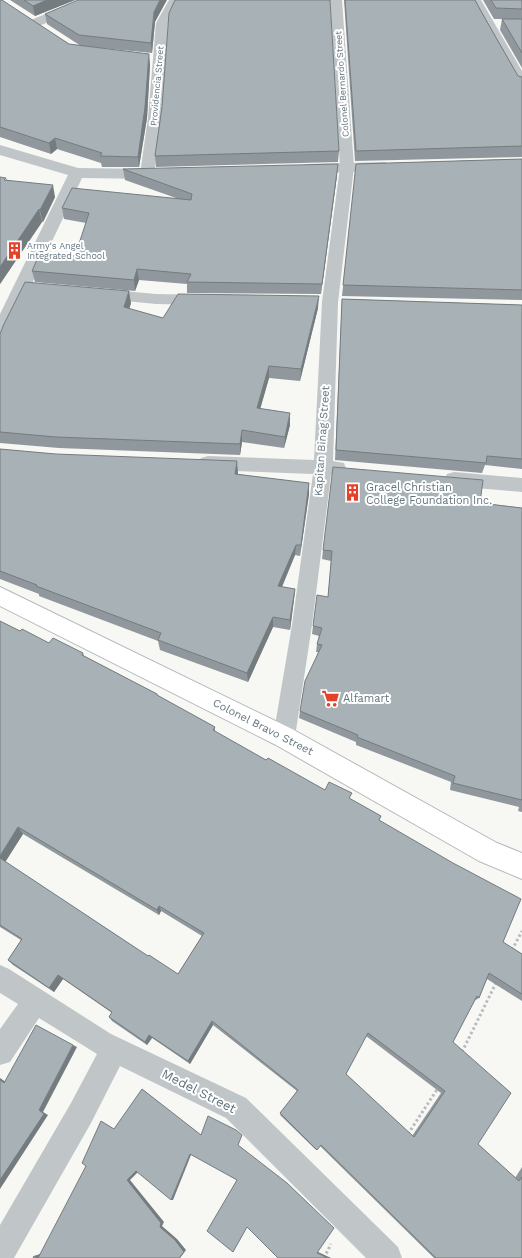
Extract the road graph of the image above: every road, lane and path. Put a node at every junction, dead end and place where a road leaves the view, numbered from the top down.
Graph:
1 (90, 0) edge
2 (175, 0) edge
3 (336, 0) edge
4 (475, 0) edge
5 (24, 16) edge
6 (35, 23) junction
7 (487, 24) junction
8 (501, 24) edge
9 (48, 32) edge
10 (144, 58) edge
11 (160, 60) junction
12 (522, 84) edge
13 (0, 150) edge
14 (403, 166) edge
15 (348, 167) junction
16 (293, 169) edge
17 (77, 173) junction
18 (170, 173) edge
19 (147, 174) junction
20 (85, 293) edge
21 (219, 300) edge
22 (0, 332) edge
23 (187, 462) edge
24 (323, 467) junction
25 (355, 470) edge
26 (434, 477) edge
27 (522, 486) edge
28 (0, 596) edge
29 (284, 737) junction
30 (522, 866) edge
31 (522, 931) edge
32 (510, 955) edge
33 (0, 978) edge
34 (497, 982) edge
35 (35, 1002) junction
36 (114, 1049) junction
37 (0, 1052) edge
38 (458, 1058) edge
39 (441, 1084) edge
40 (406, 1136) edge
41 (345, 1215) junction
42 (0, 1253) edge
43 (324, 1258) edge
44 (387, 1258) edge

1 - 6 street
2 - 11 street, Providencia Street
3 - 15 street, Colonel Bernardo Street
4 - 7 street
5 - 6 street
6 - 9 street
7 - 8 street
7 - 12 street
10 - 11 street
11 - 19 street, Providencia Street
13 - 17 street
14 - 15 street
15 - 16 street
15 - 24 street, Kapitan Binag Street
17 - 19 street
17 - 22 street
18 - 19 street
20 - 21 street
23 - 24 street
24 - 25 street
24 - 29 street, Kapitan Binag Street
26 - 27 street
28 - 29 main road, Colonel Bravo Street
29 - 30 main road, Colonel Bravo Street
31 - 32 path
33 - 35 street, Medel Street
34 - 38 path
35 - 36 street, Medel Street
35 - 37 street
36 - 41 street, Medel Street
36 - 42 street
39 - 40 path
41 - 43 path
41 - 44 street, Medel Street

